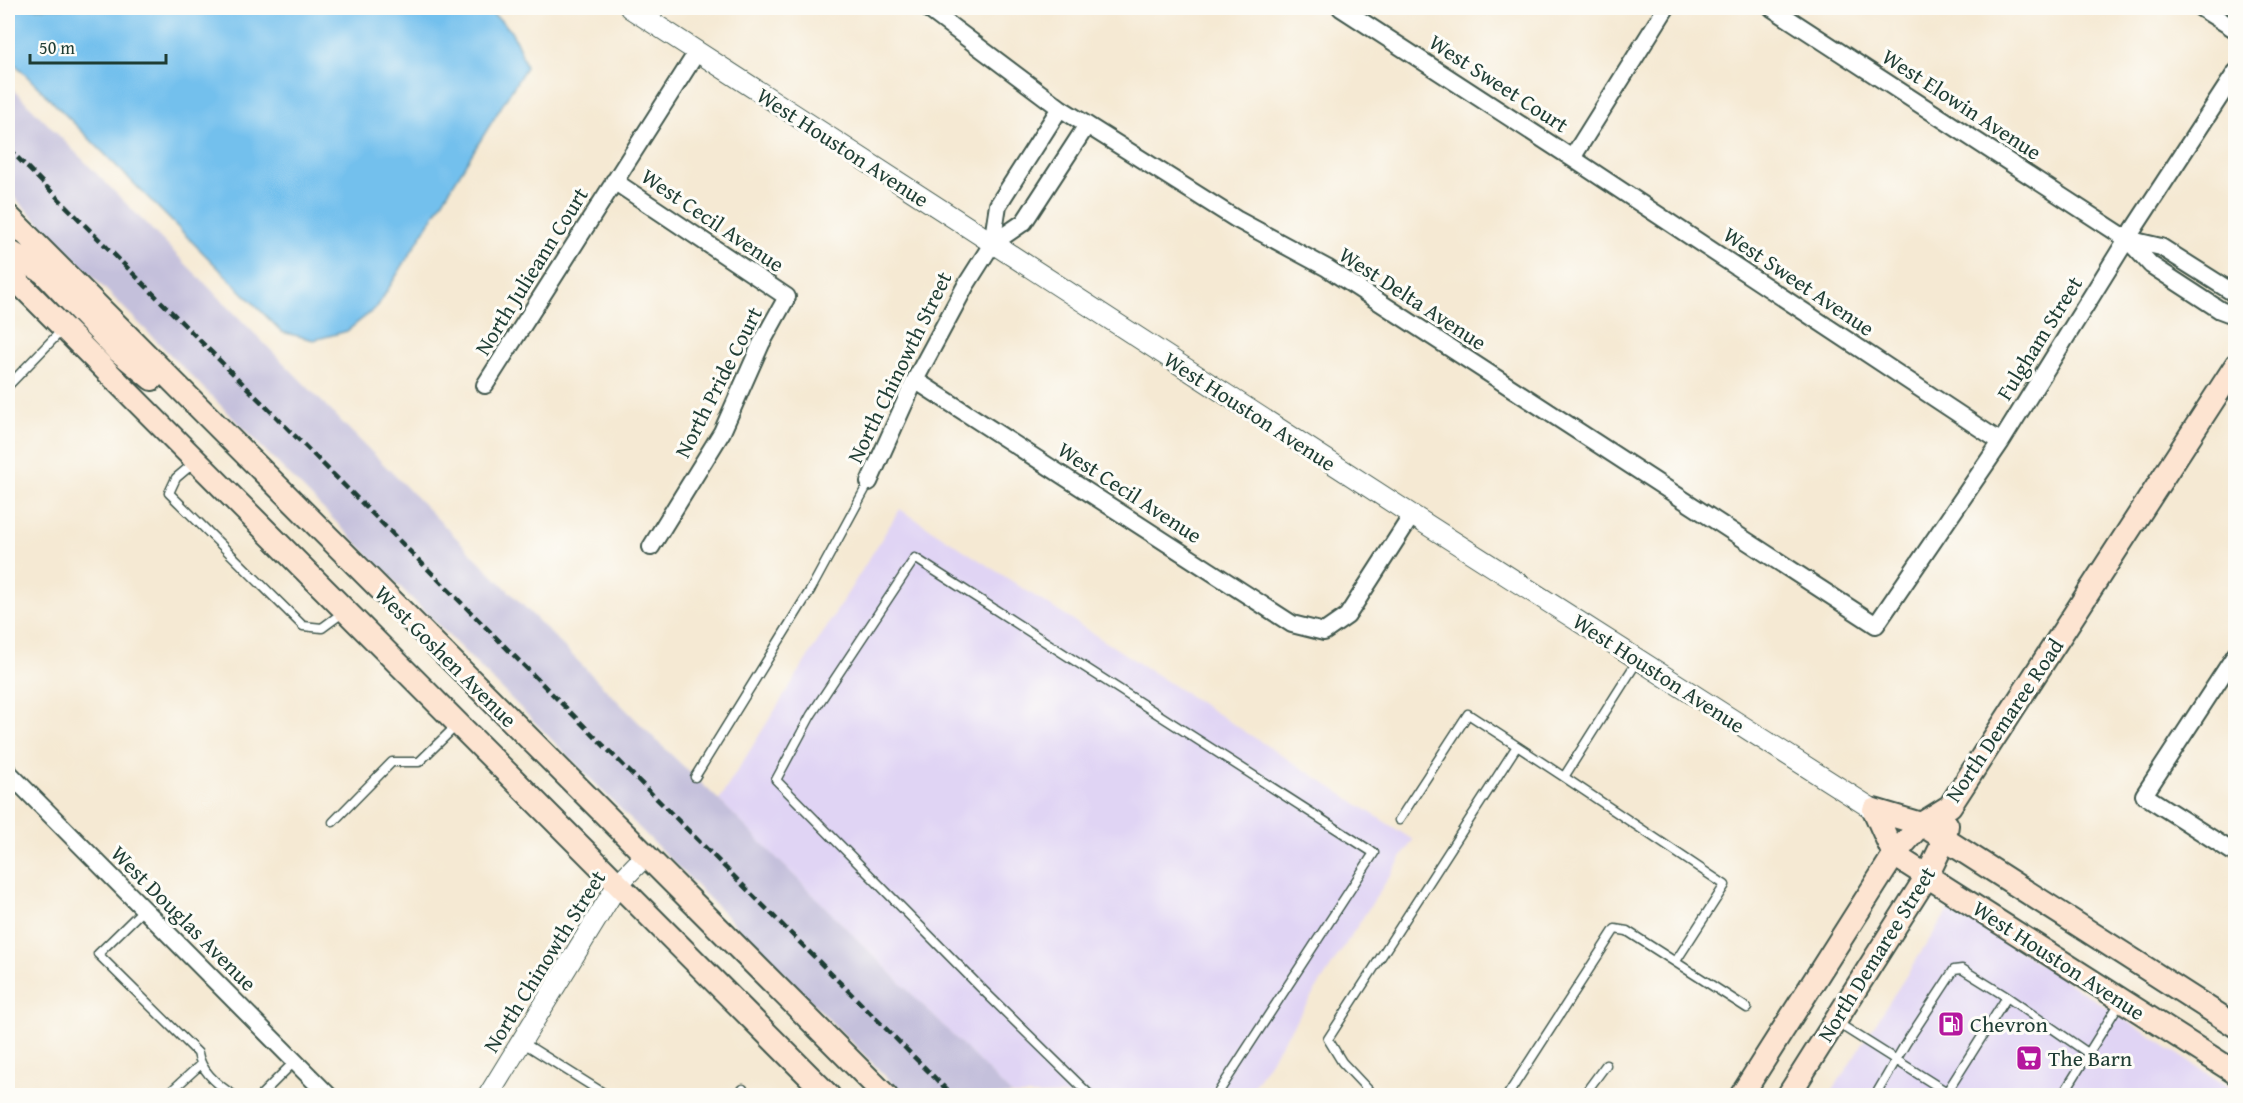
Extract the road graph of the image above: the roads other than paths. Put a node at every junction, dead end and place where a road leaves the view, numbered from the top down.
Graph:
1 (630, 8) edge
2 (927, 8) edge
3 (1341, 8) edge
4 (1665, 8) edge
5 (1772, 8) edge
6 (2201, 8) edge
7 (2235, 30) edge
8 (697, 52) junction
9 (2235, 72) edge
10 (1060, 108) junction
11 (1087, 125) junction
12 (1572, 158) junction
13 (614, 181) junction
14 (8, 216) edge
15 (2127, 239) junction
16 (992, 244) junction
17 (8, 252) edge
18 (8, 272) edge
19 (787, 297) joint
20 (2235, 297) edge
21 (2235, 316) edge
22 (64, 328) junction
23 (2235, 364) edge
24 (915, 381) junction
25 (174, 383) junction
26 (486, 385) dead end
27 (8, 386) edge
28 (2001, 442) junction
29 (196, 461) junction
30 (869, 482) joint
31 (1412, 515) junction
32 (651, 547) dead end
33 (345, 611) junction
34 (1876, 625) joint
35 (2235, 654) edge
36 (1638, 660) junction
37 (459, 724) junction
38 (1517, 747) junction
39 (8, 772) edge
40 (695, 777) dead end
41 (1564, 777) junction
42 (1950, 806) junction
43 (1874, 810) junction
44 (1399, 820) dead end
45 (333, 822) dead end
46 (1921, 824) junction
47 (1945, 839) junction
48 (2235, 854) edge
49 (1894, 855) junction
50 (645, 856) junction
51 (1927, 876) junction
52 (618, 884) junction
53 (144, 909) junction
54 (1676, 961) junction
55 (2007, 997) junction
56 (2122, 1000) junction
57 (1747, 1008) dead end
58 (1834, 1021) junction
59 (2235, 1026) edge
60 (521, 1042) junction
61 (2088, 1053) junction
62 (1897, 1060) junction
63 (295, 1061) junction
64 (200, 1065) junction
65 (1606, 1065) dead end
66 (2235, 1072) edge
67 (1944, 1093) edge
68 (170, 1095) edge
69 (236, 1095) edge
70 (260, 1095) edge
71 (329, 1095) edge
72 (488, 1095) edge
73 (608, 1095) edge
74 (829, 1095) edge
75 (886, 1095) edge
76 (1091, 1095) edge
77 (1216, 1095) edge
78 (1374, 1095) edge
79 (1507, 1095) edge
80 (1583, 1095) edge
81 (1742, 1095) edge
82 (1788, 1095) edge
83 (1875, 1095) edge
84 (2062, 1095) edge

1 - 8 street, West Houston Avenue
2 - 10 street, West Delta Avenue
3 - 12 street, West Sweet Court
4 - 12 street
5 - 15 street, West Elowin Avenue
6 - 7 street
8 - 13 street, North Julieann Court
8 - 16 street, West Houston Avenue
9 - 15 street, Fulgham Street
10 - 11 street, West Delta Avenue
10 - 16 street, North Chinowth Street
11 - 16 street, North Chinowth Street
11 - 34 street, West Delta Avenue
12 - 28 street, West Sweet Avenue
13 - 19 street, West Cecil Avenue
13 - 26 street, North Julieann Court
14 - 25 main road, West Goshen Avenue
15 - 20 street, West Elowin Avenue
15 - 21 street, West Elowin Avenue
15 - 28 street, Fulgham Street
16 - 24 street, North Chinowth Street
16 - 31 street, West Houston Avenue
17 - 25 main road
18 - 22 main road, West Goshen Avenue
19 - 32 street, North Pride Court
22 - 27 lane
22 - 29 main road, West Goshen Avenue
23 - 42 main road, North Demaree Road
24 - 30 street, North Chinowth Street
24 - 31 street, West Cecil Avenue
25 - 50 main road, West Goshen Avenue
28 - 34 street, Fulgham Street
29 - 33 main road, West Goshen Avenue
29 - 33 lane
30 - 40 lane
31 - 36 street, West Houston Avenue
33 - 37 main road, West Goshen Avenue
35 - 48 street
36 - 41 lane
36 - 43 street, West Houston Avenue
37 - 45 lane
37 - 52 main road, West Goshen Avenue
38 - 41 lane
38 - 44 lane
38 - 78 lane
39 - 53 street, West Douglas Avenue
41 - 54 lane
42 - 46 main road, North Demaree Road
42 - 47 main road, North Demaree Street
43 - 46 main road, West Houston Avenue
43 - 49 main road
46 - 47 main road, West Houston Avenue
46 - 49 main road, North Demaree Road
47 - 51 main road, North Demaree Street
47 - 59 main road, West Houston Avenue
49 - 51 main road, West Houston Avenue
49 - 81 main road, North Demaree Road
50 - 52 street, North Chinowth Street
50 - 75 main road, West Goshen Avenue
51 - 56 main road, West Houston Avenue
51 - 58 main road, North Demaree Street
52 - 60 street, North Chinowth Street
52 - 74 main road, West Goshen Avenue
53 - 63 street, West Douglas Avenue
53 - 64 lane
54 - 57 lane
54 - 79 lane
55 - 61 lane
55 - 62 lane
55 - 67 lane
56 - 61 lane
56 - 66 main road, West Houston Avenue
58 - 62 lane
58 - 82 main road, North Demaree Street
60 - 72 street, North Chinowth Street
60 - 73 lane
61 - 84 lane
62 - 67 lane
62 - 83 lane
63 - 70 lane
63 - 71 street, West Douglas Avenue
64 - 68 lane
64 - 69 lane
65 - 80 lane
76 - 77 lane

